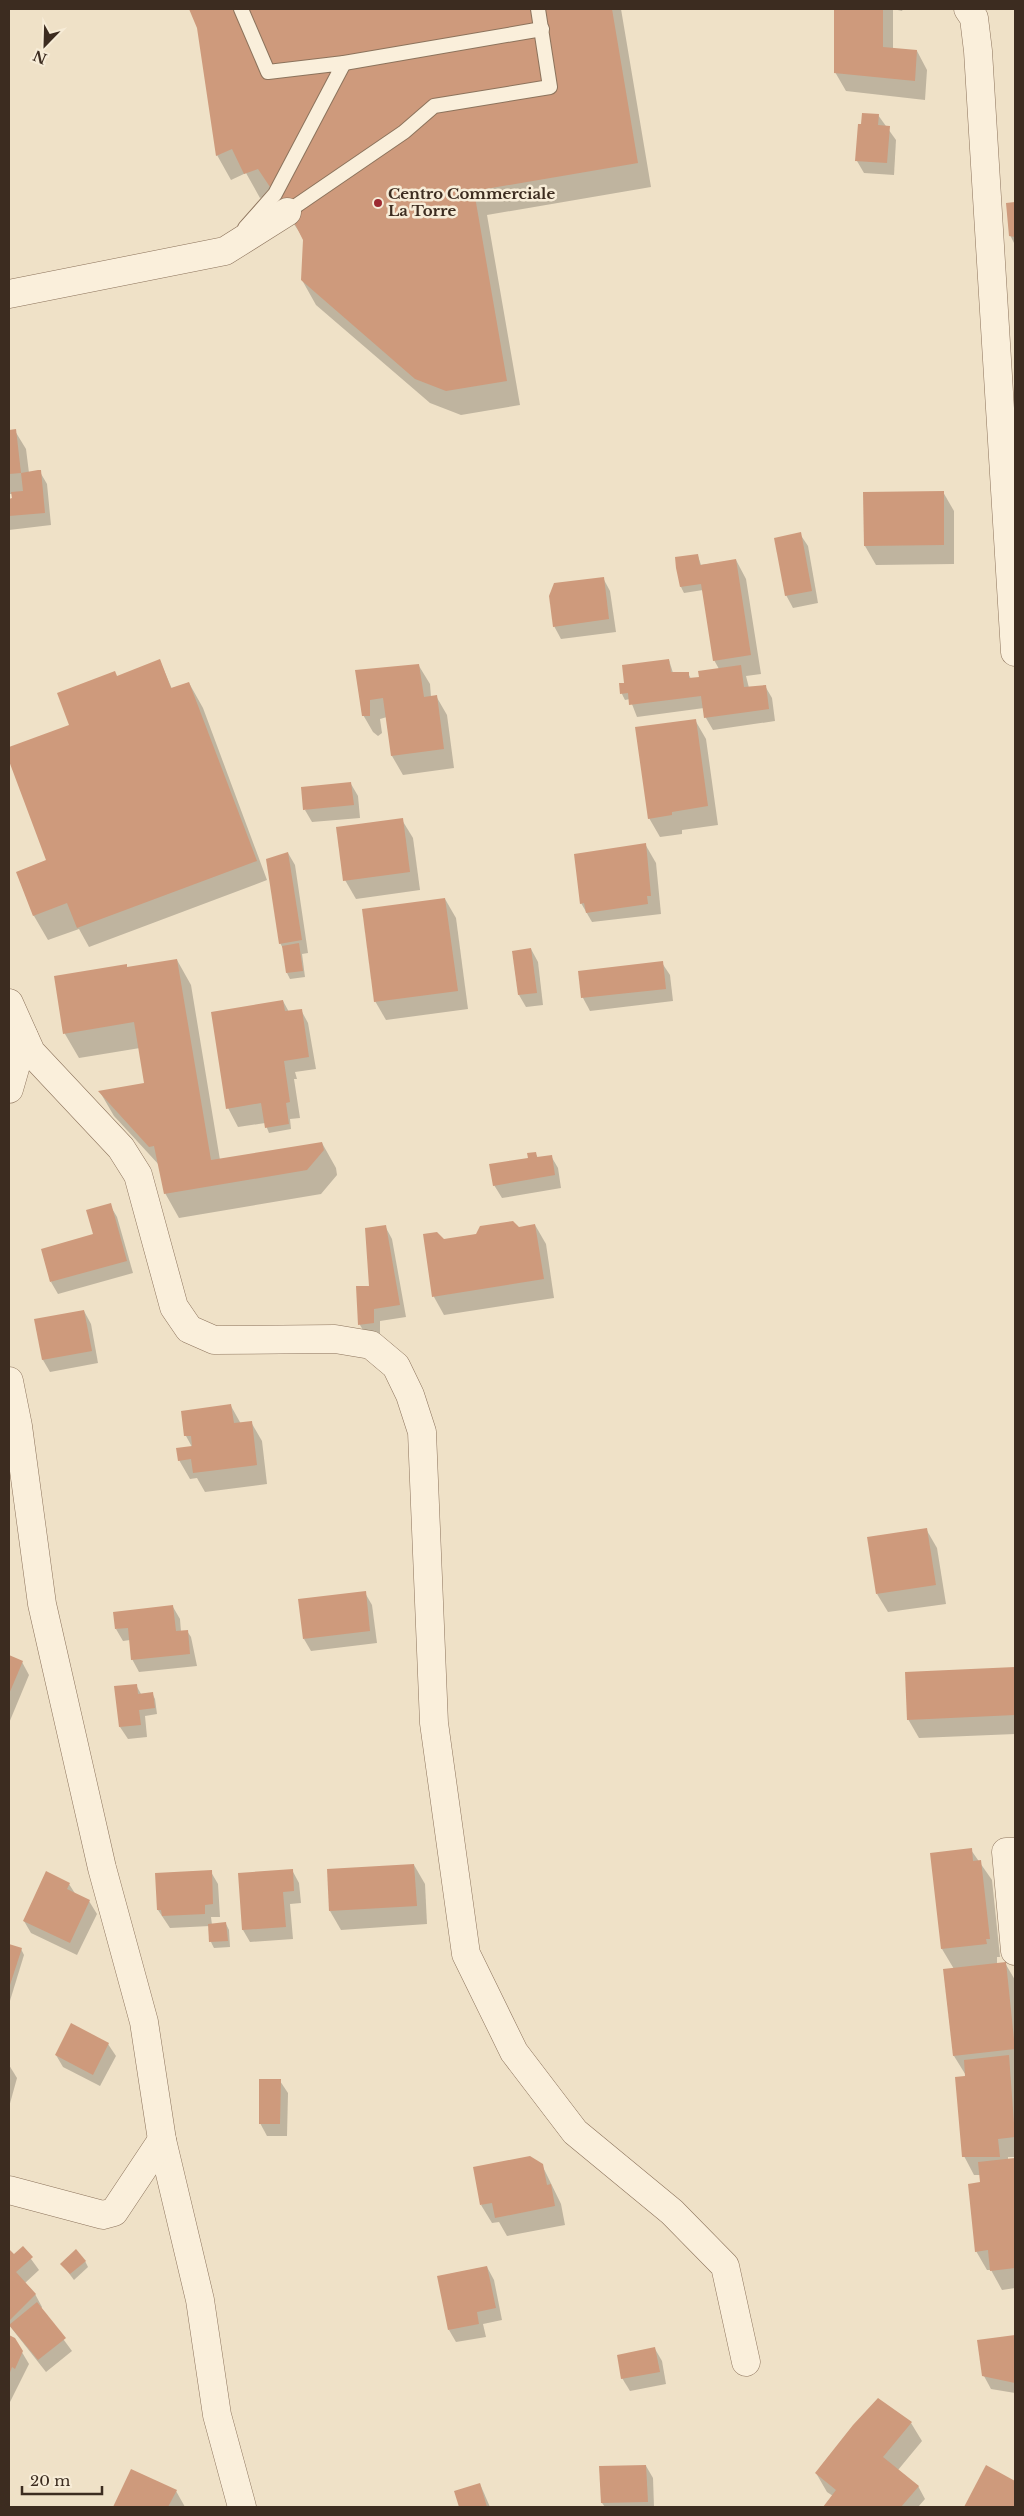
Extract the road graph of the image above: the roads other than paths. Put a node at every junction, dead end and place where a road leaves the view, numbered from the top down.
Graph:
1 (241, 9) edge
2 (538, 9) edge
3 (968, 9) edge
4 (542, 29) junction
5 (344, 63) junction
6 (287, 212) joint
7 (225, 251) junction
8 (9, 294) edge
9 (1015, 652) edge
10 (9, 1003) edge
11 (24, 1037) junction
12 (9, 1090) edge
13 (9, 1381) edge
14 (23, 1464) junction
15 (9, 1496) edge
16 (1015, 1852) edge
17 (1015, 1951) edge
18 (162, 2140) junction
19 (9, 2190) edge
20 (746, 2362) dead end
21 (242, 2507) edge

1 - 5 lane
2 - 4 lane
3 - 9 street
4 - 5 lane
4 - 6 lane
5 - 7 lane
6 - 7 street
7 - 8 street
10 - 11 street
11 - 12 street
11 - 20 street
13 - 14 street
14 - 15 street
14 - 18 street
16 - 17 street
18 - 19 street
18 - 21 street

